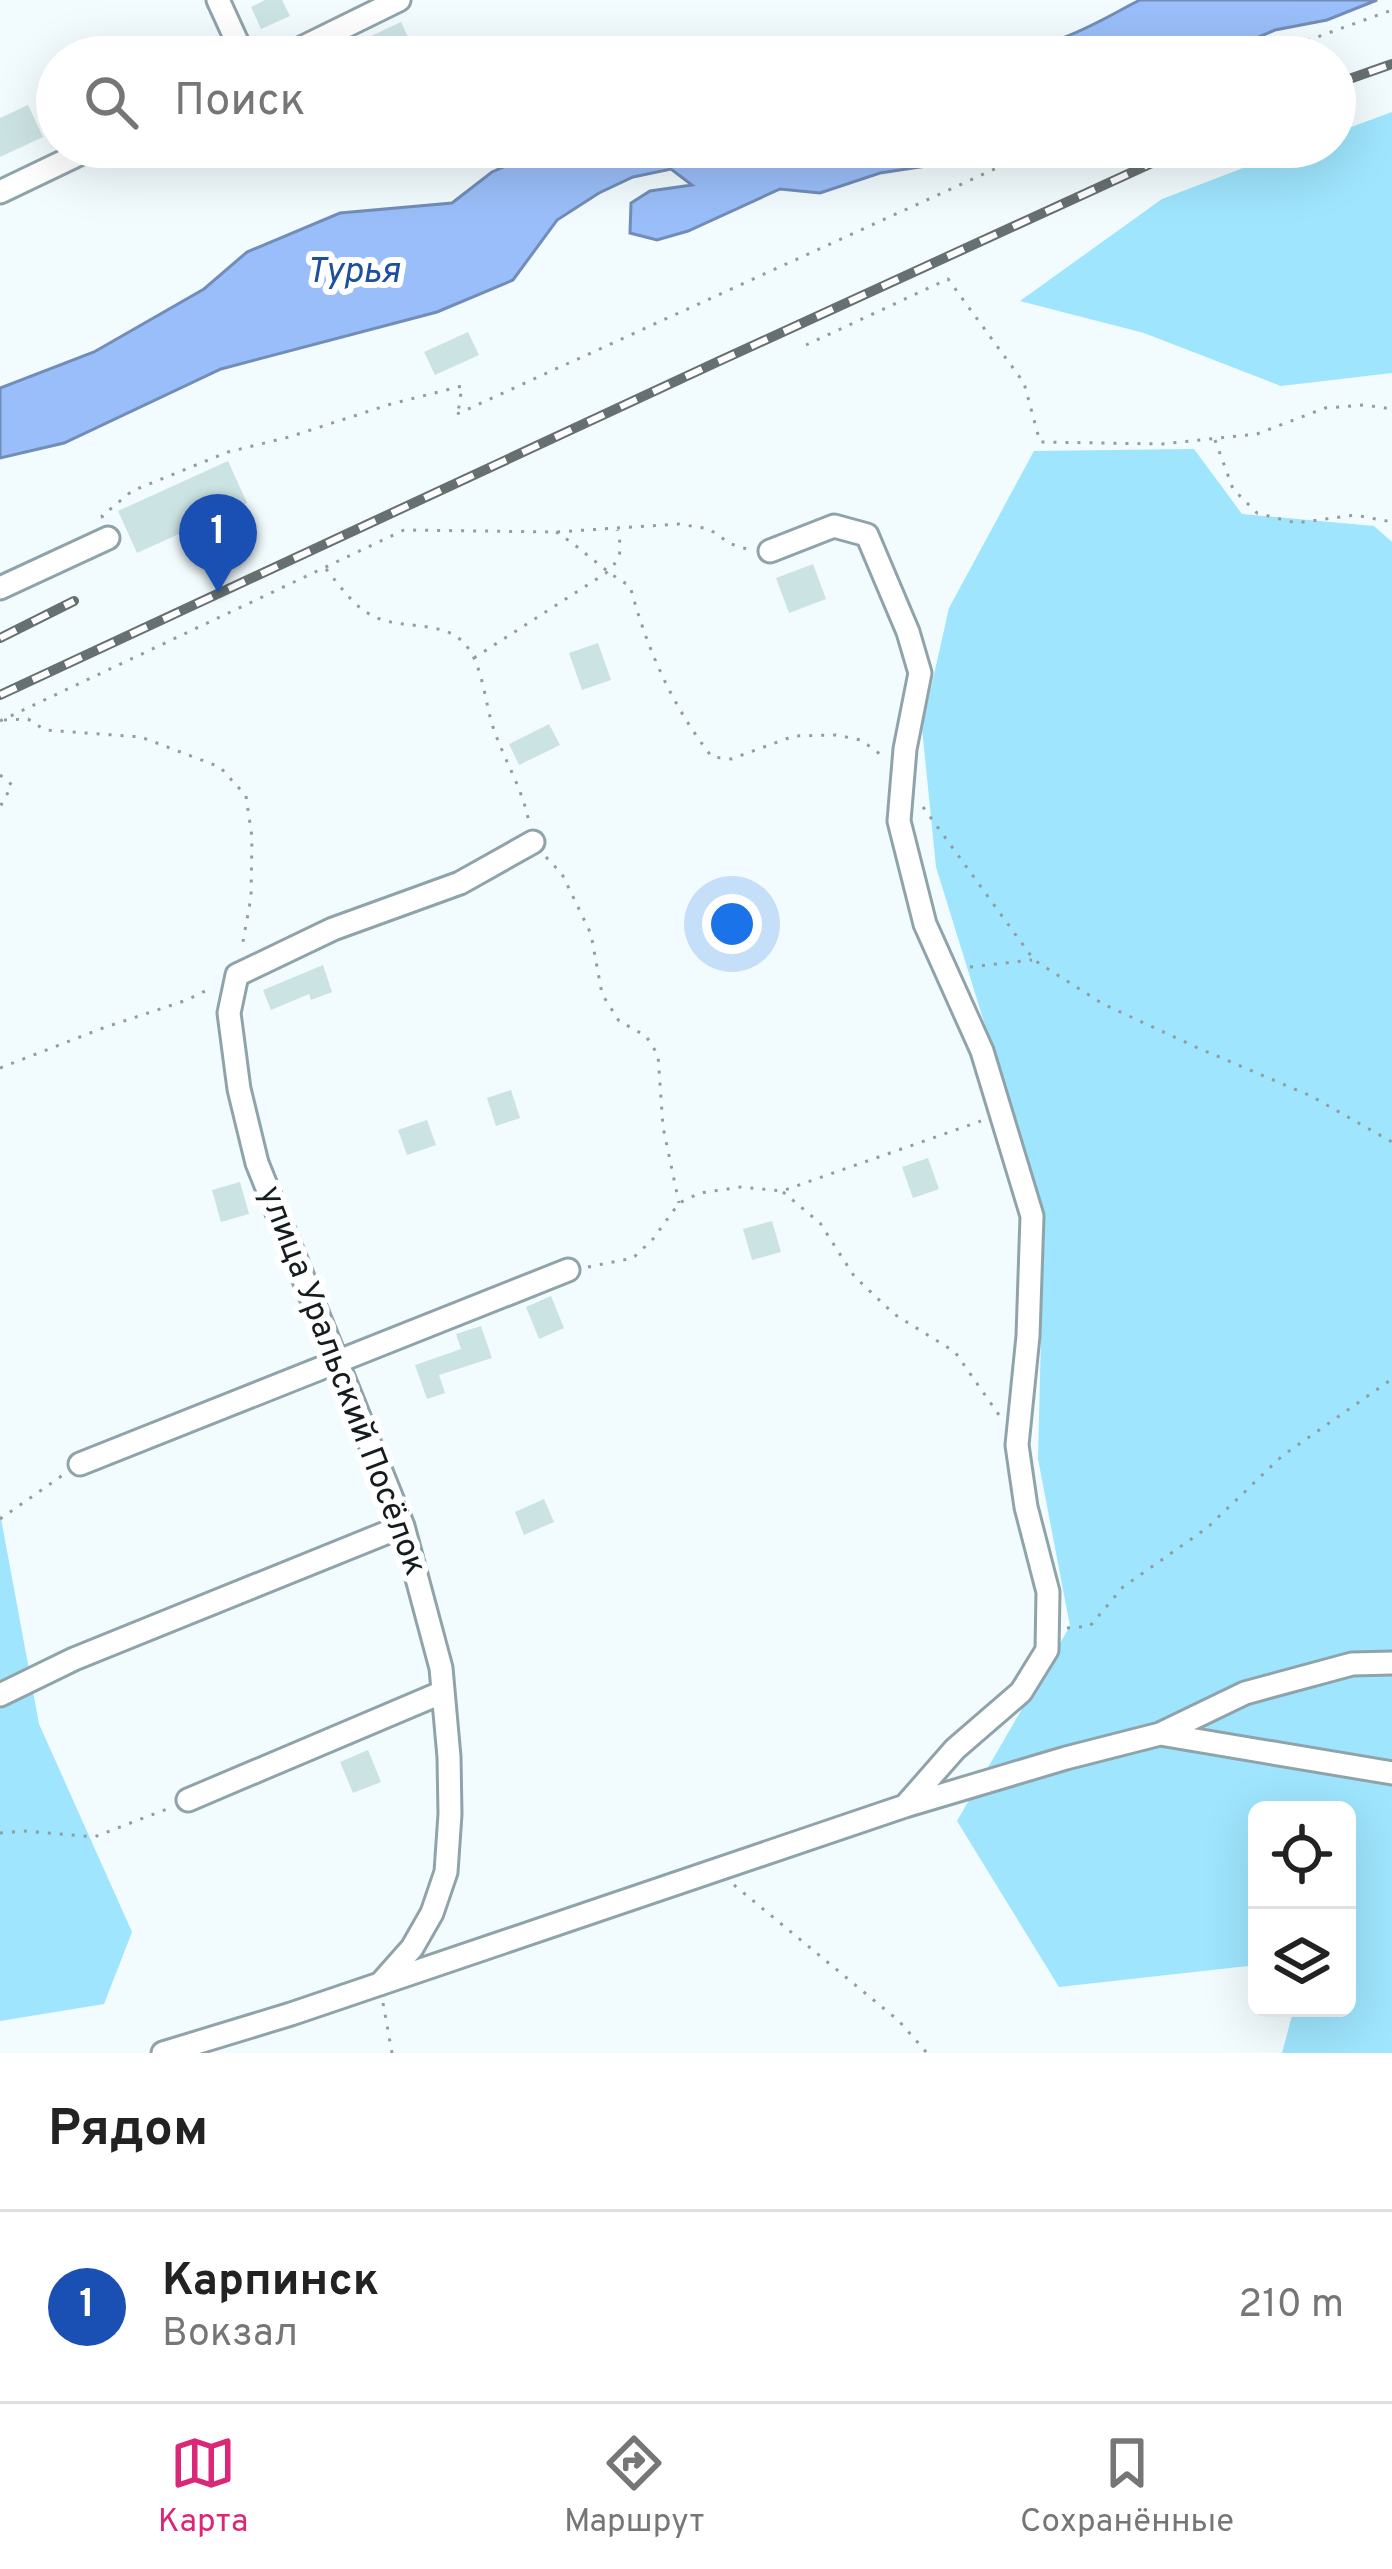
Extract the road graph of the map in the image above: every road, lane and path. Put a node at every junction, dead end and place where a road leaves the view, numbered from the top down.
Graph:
1 (218, 0) edge
2 (399, 0) edge
3 (1392, 10) edge
4 (234, 36) edge
5 (326, 36) edge
6 (1320, 36) edge
7 (50, 168) edge
8 (997, 168) edge
9 (0, 192) edge
10 (806, 345) dead end
11 (1392, 409) edge
12 (1215, 438) junction
13 (1392, 522) edge
14 (616, 528) junction
15 (556, 532) junction
16 (108, 538) joint
17 (770, 551) joint
18 (325, 567) junction
19 (606, 573) junction
20 (0, 588) edge
21 (474, 658) junction
22 (1, 720) edge
23 (0, 775) edge
24 (902, 777) junction
25 (0, 807) edge
26 (533, 842) junction
27 (1034, 960) junction
28 (946, 970) junction
29 (236, 975) junction
30 (0, 1068) edge
31 (1001, 1114) junction
32 (1392, 1142) edge
33 (782, 1191) junction
34 (679, 1203) junction
35 (578, 1269) joint
36 (338, 1360) junction
37 (1392, 1379) edge
38 (1017, 1445) junction
39 (80, 1464) joint
40 (0, 1519) edge
41 (404, 1526) junction
42 (1048, 1629) junction
43 (1392, 1663) edge
44 (442, 1691) junction
45 (0, 1695) edge
46 (1160, 1734) junction
47 (1392, 1773) edge
48 (188, 1800) joint
49 (905, 1806) junction
50 (0, 1833) edge
51 (716, 1870) junction
52 (380, 1984) junction
53 (164, 2053) edge
54 (392, 2053) edge
55 (927, 2053) edge

1 - 4 street
2 - 5 street
3 - 6 path
7 - 9 street
8 - 16 path
10 - 12 path
11 - 12 path
12 - 13 path
14 - 15 path
14 - 17 path
14 - 19 path
15 - 18 path
15 - 19 path
16 - 20 street
17 - 24 street
18 - 21 path
18 - 22 path
19 - 21 path
19 - 24 path
21 - 26 path
22 - 29 path
23 - 25 path
24 - 27 path
24 - 28 street
26 - 29 street
26 - 34 path
27 - 28 path
27 - 32 path
28 - 31 street
29 - 30 path
29 - 36 street, улица Уральский Посёлок
31 - 33 path
31 - 38 street
33 - 34 path
33 - 38 path
34 - 35 path
35 - 36 street
36 - 39 street
36 - 41 street, улица Уральский Посёлок
37 - 42 path
38 - 42 street
39 - 40 path
41 - 44 street, улица Уральский Посёлок
41 - 45 street
42 - 49 street
43 - 46 street
44 - 48 street
44 - 52 street, улица Уральский Посёлок
46 - 47 street
46 - 49 street
48 - 50 path
49 - 51 street
51 - 52 street
51 - 55 path
52 - 53 street
52 - 54 path

